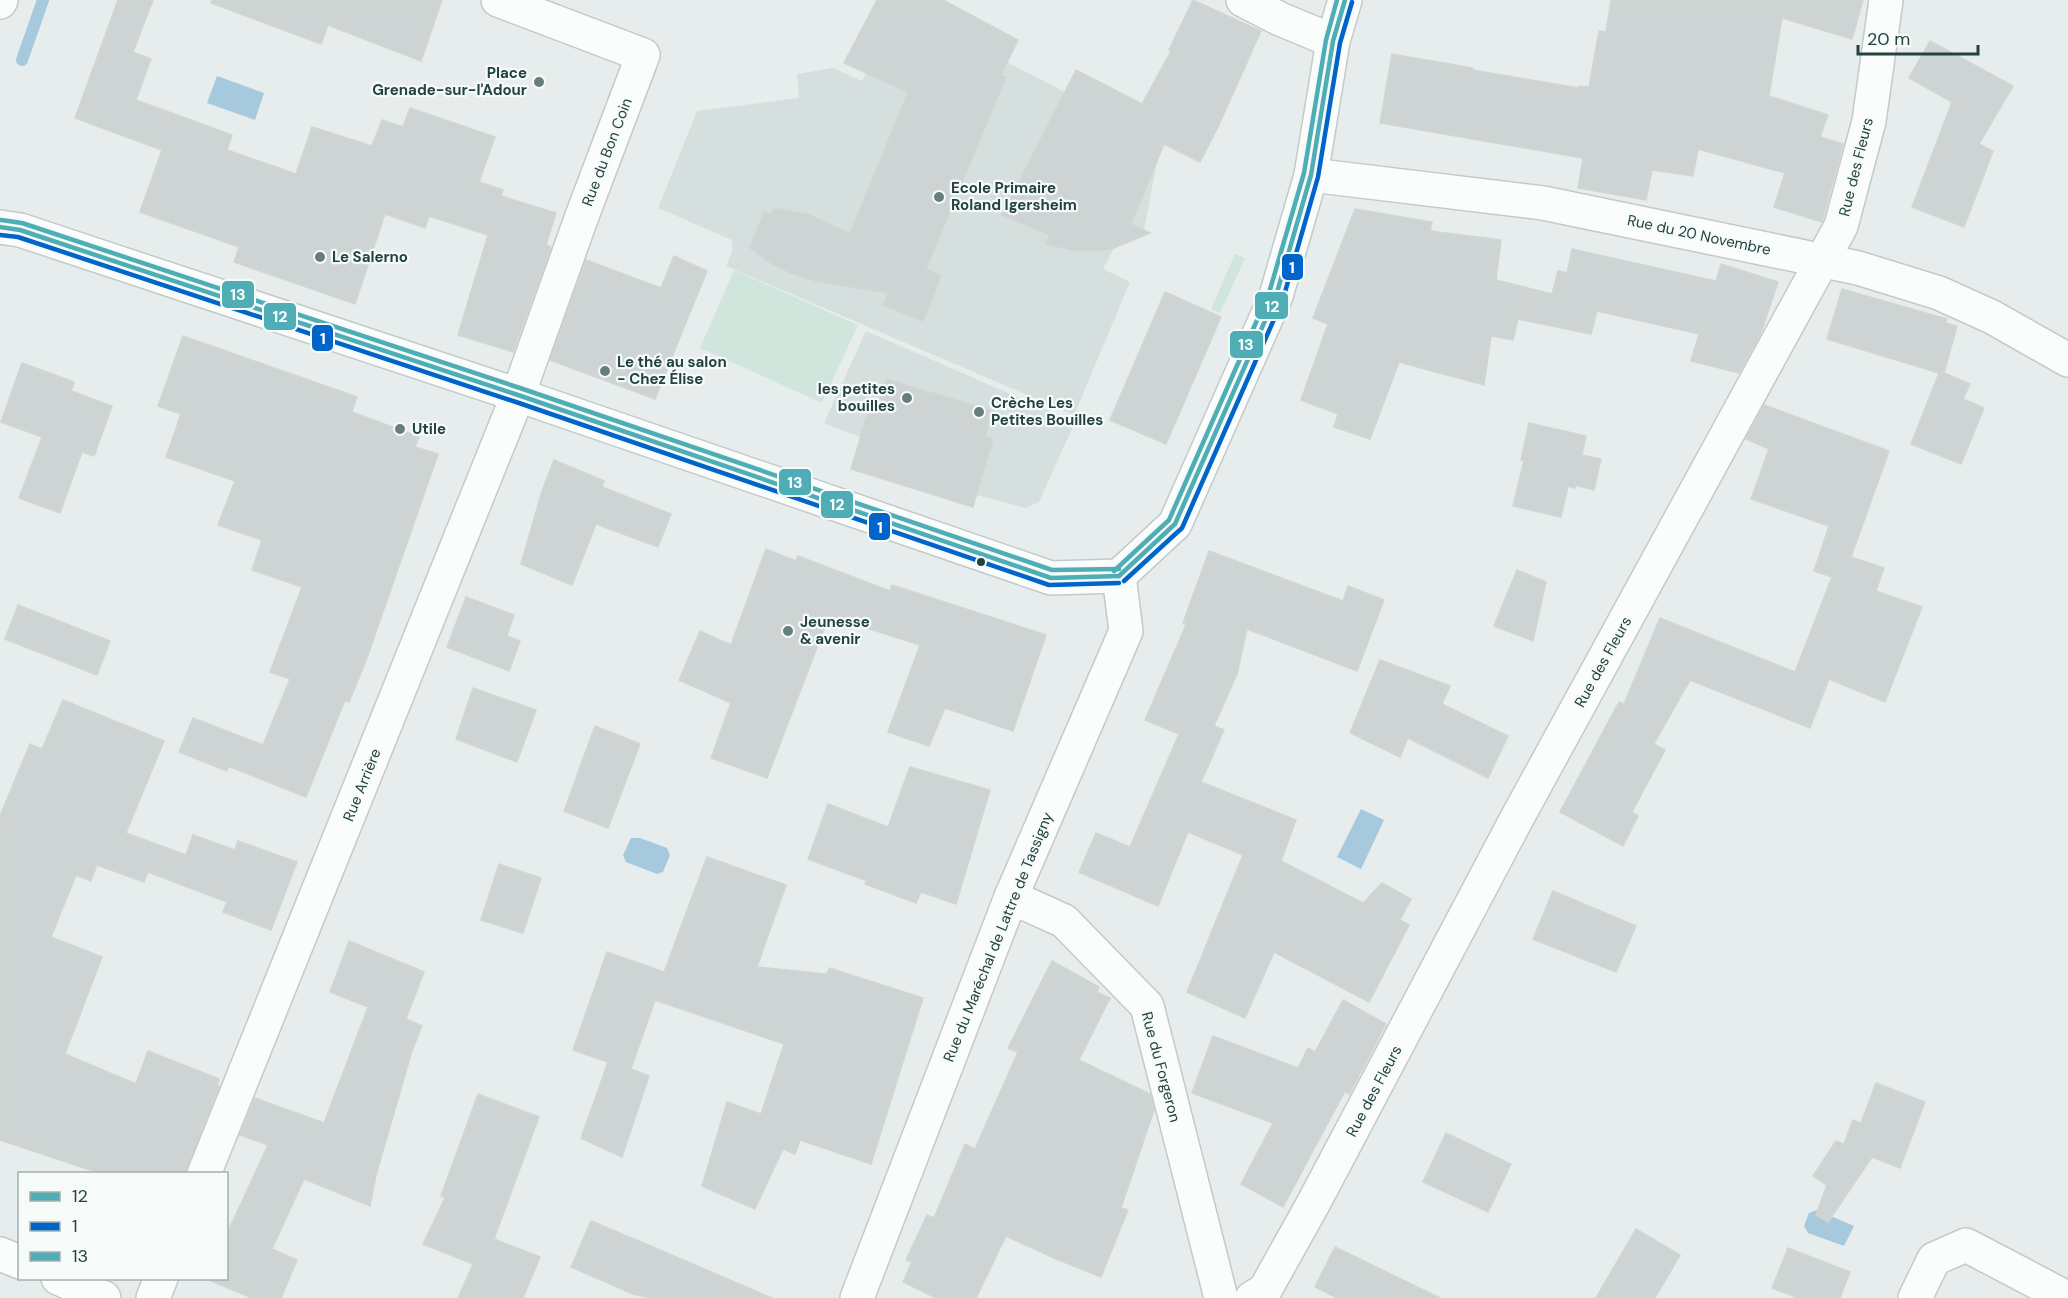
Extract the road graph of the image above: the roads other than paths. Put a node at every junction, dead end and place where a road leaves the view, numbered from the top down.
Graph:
1 (498, 0) edge
2 (1243, 0) edge
3 (1345, 0) edge
4 (1886, 0) edge
5 (1333, 41) junction
6 (1311, 176) junction
7 (0, 227) edge
8 (1822, 261) junction
9 (2068, 360) edge
10 (518, 395) junction
11 (1119, 576) junction
12 (1011, 897) junction
13 (204, 1172) edge
14 (0, 1254) edge
15 (18, 1261) edge
16 (63, 1280) edge
17 (160, 1280) edge
18 (104, 1298) edge
19 (153, 1298) edge
20 (857, 1298) edge
21 (1221, 1298) edge
22 (1252, 1298) edge
23 (1915, 1298) edge
24 (2067, 1298) edge

1 - 10 street, Rue du Bon Coin
2 - 5 street
3 - 5 street
4 - 8 street, Rue des Fleurs
5 - 6 street
6 - 8 street, Rue du 20 Novembre
6 - 11 street
7 - 10 street
8 - 9 street, Rue du 20 Novembre
8 - 22 street, Rue des Fleurs
10 - 11 street
10 - 13 street, Rue Arrière
11 - 12 street, Rue du Maréchal de Lattre de Tassigny
12 - 20 street, Rue du Maréchal de Lattre de Tassigny
12 - 21 street, Rue du Forgeron
14 - 15 street
16 - 18 street
17 - 19 street
23 - 24 street

